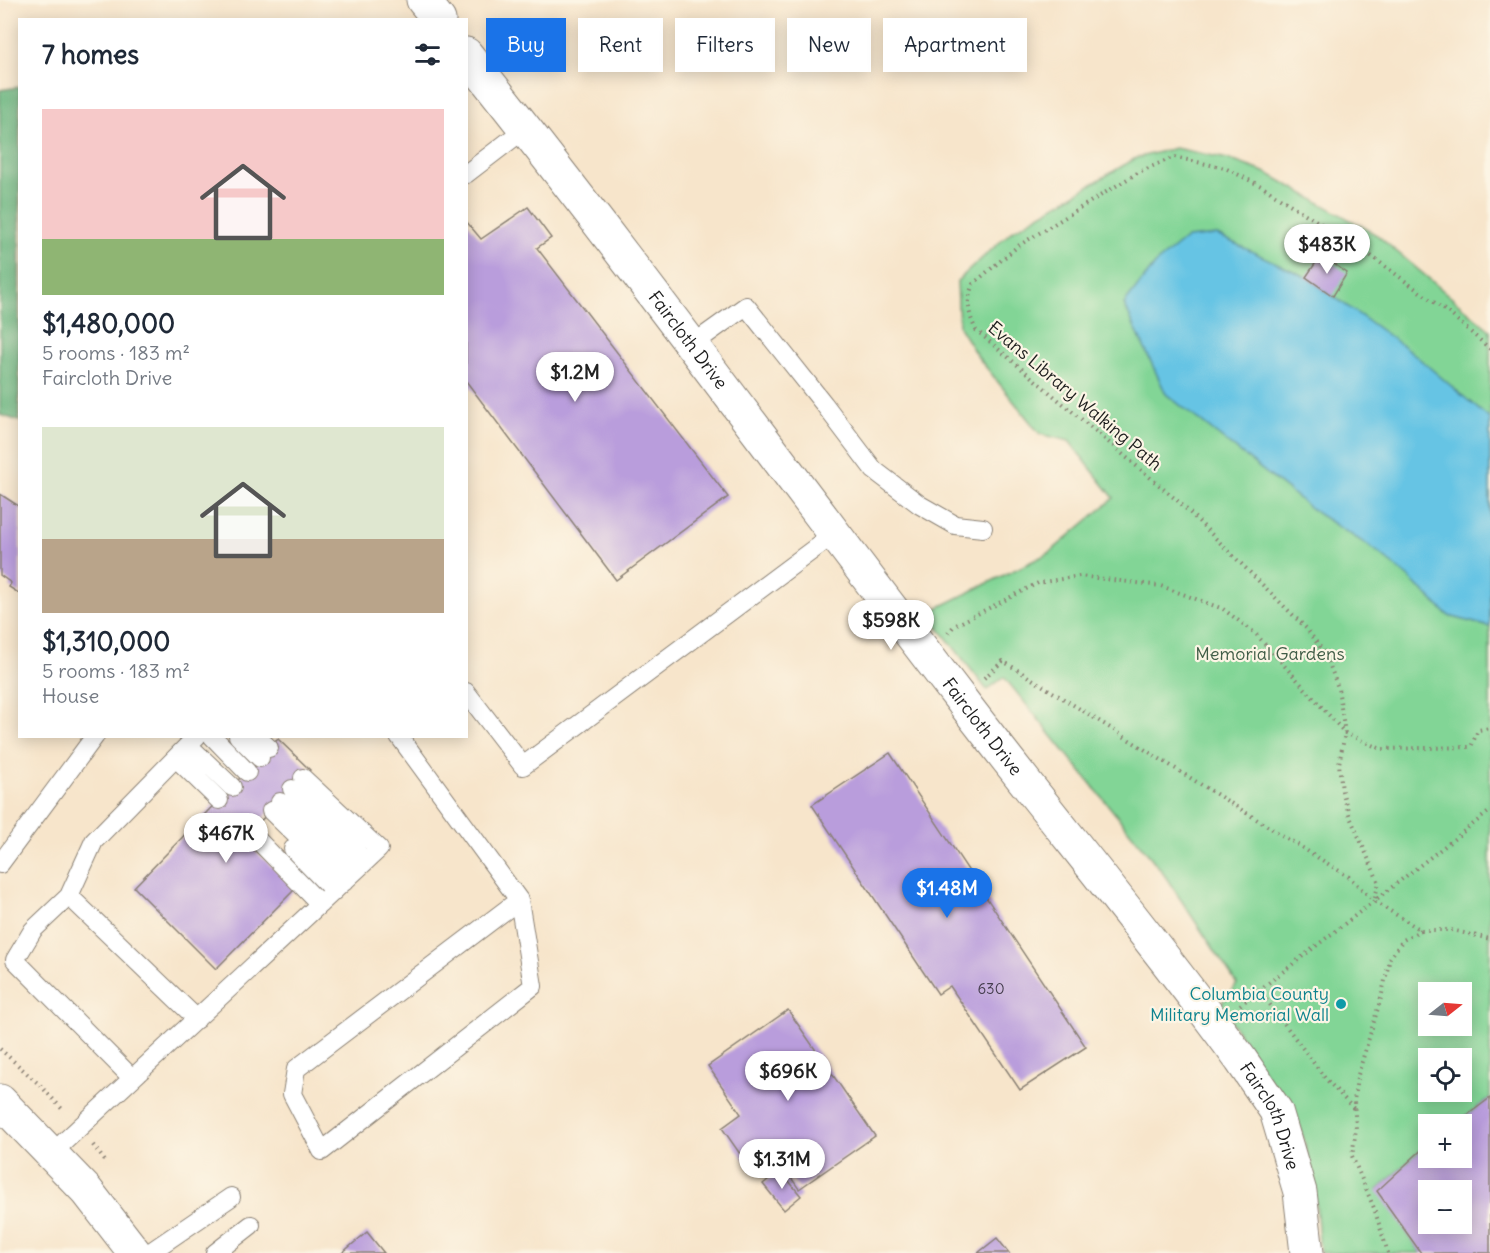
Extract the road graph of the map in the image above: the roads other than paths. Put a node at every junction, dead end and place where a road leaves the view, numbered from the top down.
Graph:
1 (423, 0) edge
2 (437, 18) edge
3 (468, 56) edge
4 (526, 128) junction
5 (468, 172) edge
6 (693, 344) junction
7 (983, 528) dead end
8 (834, 534) junction
9 (468, 695) edge
10 (94, 738) edge
11 (242, 738) edge
12 (400, 738) edge
13 (194, 743) edge
14 (262, 748) edge
15 (219, 800) dead end
16 (282, 800) junction
17 (250, 832) dead end
18 (0, 864) edge
19 (355, 871) junction
20 (69, 896) junction
21 (519, 900) junction
22 (320, 904) junction
23 (197, 1019) junction
24 (132, 1078) junction
25 (3, 1110) edge
26 (51, 1154) junction
27 (231, 1197) dead end
28 (251, 1224) dead end
29 (135, 1253) edge
30 (149, 1253) edge
31 (215, 1253) edge
32 (1306, 1253) edge

1 - 2 street
3 - 4 street, Faircloth Drive
4 - 5 lane
4 - 6 street, Faircloth Drive
6 - 7 lane
6 - 8 street, Faircloth Drive
8 - 9 lane
8 - 32 street, Faircloth Drive
10 - 18 lane
11 - 14 lane
12 - 21 lane
13 - 13 lane
13 - 15 lane
13 - 20 lane
16 - 19 lane
16 - 19 lane
16 - 19 lane
17 - 22 lane
19 - 22 lane
20 - 23 lane
20 - 24 lane
21 - 21 lane
22 - 23 lane
23 - 24 lane
24 - 26 lane
25 - 26 street
26 - 29 street
27 - 30 lane
28 - 31 lane

